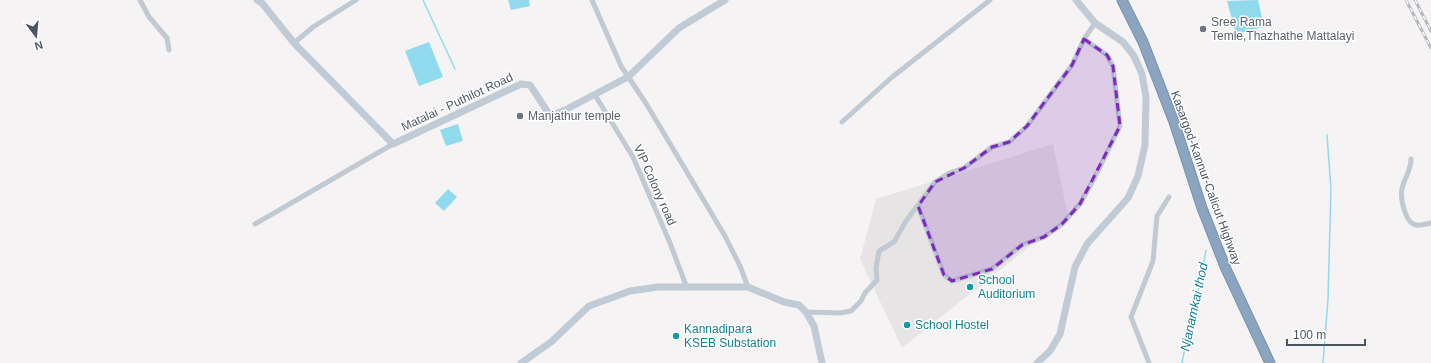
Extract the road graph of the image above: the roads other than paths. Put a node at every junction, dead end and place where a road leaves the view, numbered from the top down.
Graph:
1 (140, 0) edge
2 (257, 0) edge
3 (356, 0) edge
4 (592, 0) edge
5 (725, 0) edge
6 (990, 0) edge
7 (1076, 0) edge
8 (1122, 0) edge
9 (1095, 23) junction
10 (1084, 39) junction
11 (294, 43) junction
12 (169, 50) dead end
13 (628, 77) junction
14 (595, 95) junction
15 (842, 122) dead end
16 (393, 144) junction
17 (1411, 159) dead end
18 (1169, 197) dead end
19 (918, 206) junction
20 (1431, 223) edge
21 (255, 224) dead end
22 (748, 287) junction
23 (687, 288) junction
24 (806, 312) junction
25 (521, 363) edge
26 (822, 363) edge
27 (1037, 363) edge
28 (1149, 363) edge
29 (1270, 363) edge

1 - 12 street
2 - 11 street, Matalai - Puthilot Road
3 - 11 street
4 - 13 street
5 - 13 street, Matalai - Puthilot Road
6 - 15 street
7 - 9 street
8 - 29 highway, Kasargod-Kannur-Calicut Highway
9 - 10 street
9 - 27 street
10 - 19 street
10 - 19 street
11 - 16 street, Matalai - Puthilot Road
13 - 14 street, Matalai - Puthilot Road
13 - 22 street
14 - 16 street, Matalai - Puthilot Road
14 - 23 street, VIP Colony road
16 - 21 street
17 - 20 street
18 - 28 street
19 - 24 street
22 - 23 street
22 - 24 street
23 - 25 street
24 - 26 street

